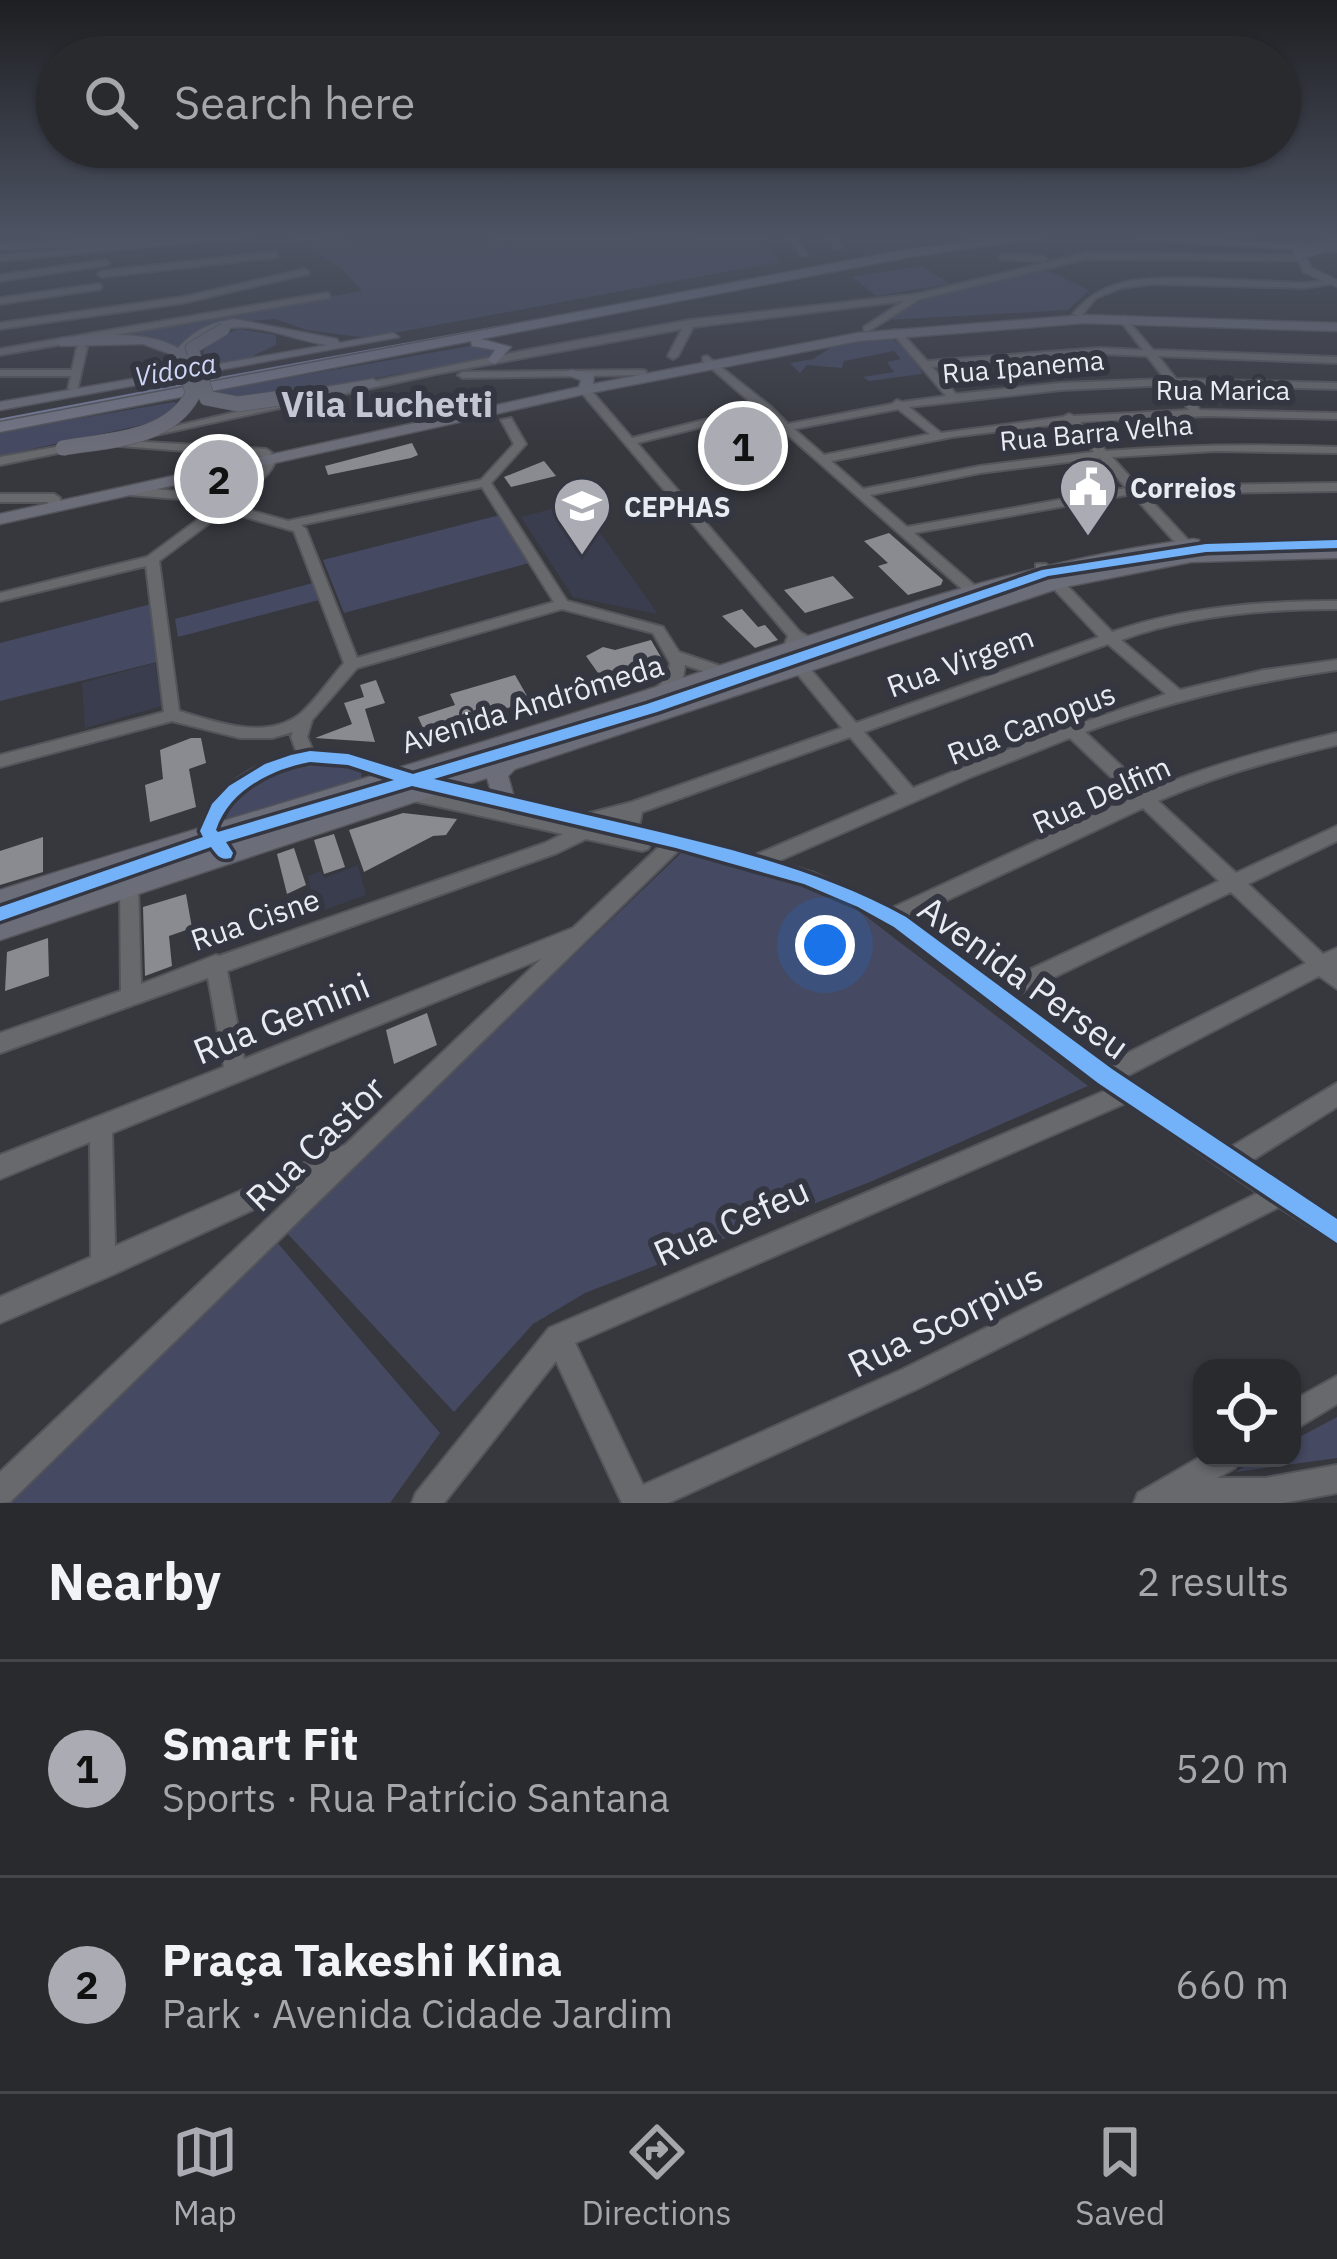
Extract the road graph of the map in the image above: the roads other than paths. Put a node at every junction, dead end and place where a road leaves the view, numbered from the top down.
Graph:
1 (92, 306) edge
2 (133, 306) edge
3 (272, 306) edge
4 (575, 306) edge
5 (634, 306) edge
6 (843, 306) edge
7 (903, 306) edge
8 (1089, 306) edge
9 (90, 311) junction
10 (1084, 312) junction
11 (1124, 319) junction
12 (690, 323) junction
13 (0, 326) edge
14 (455, 328) junction
15 (867, 328) junction
16 (1336, 328) edge
17 (896, 332) junction
18 (393, 337) junction
19 (61, 342) junction
20 (82, 342) junction
21 (0, 352) edge
22 (1147, 352) junction
23 (673, 356) dead end
24 (184, 360) junction
25 (495, 360) junction
26 (1337, 360) edge
27 (710, 361) junction
28 (926, 364) junction
29 (213, 369) junction
30 (308, 369) junction
31 (0, 373) edge
32 (75, 373) junction
33 (642, 373) junction
34 (571, 374) junction
35 (418, 377) junction
36 (1171, 381) junction
37 (374, 383) junction
38 (1337, 386) edge
39 (586, 387) junction
40 (73, 389) dead end
41 (951, 395) junction
42 (897, 403) junction
43 (766, 408) junction
44 (0, 410) edge
45 (1195, 410) junction
46 (509, 413) junction
47 (1337, 416) edge
48 (1069, 417) junction
49 (788, 427) junction
50 (0, 428) edge
51 (936, 434) junction
52 (628, 442) junction
53 (104, 443) junction
54 (63, 448) junction
55 (1337, 450) edge
56 (1100, 451) junction
57 (225, 456) junction
58 (270, 456) junction
59 (824, 459) junction
60 (0, 460) edge
61 (485, 483) junction
62 (242, 487) junction
63 (1337, 487) edge
64 (1134, 490) junction
65 (129, 491) junction
66 (862, 493) junction
67 (0, 498) edge
68 (187, 500) junction
69 (54, 502) junction
70 (238, 511) junction
71 (0, 515) edge
72 (206, 519) junction
73 (324, 519) junction
74 (293, 524) junction
75 (905, 531) junction
76 (1337, 539) edge
77 (307, 544) junction
78 (1185, 545) junction
79 (1255, 547) junction
80 (1337, 553) edge
81 (152, 560) junction
82 (1041, 567) junction
83 (1056, 583) junction
84 (968, 586) junction
85 (0, 598) edge
86 (562, 604) junction
87 (1337, 604) edge
88 (1107, 636) junction
89 (798, 647) junction
90 (676, 656) junction
91 (352, 664) junction
92 (1337, 665) edge
93 (766, 668) junction
94 (721, 672) junction
95 (662, 690) junction
96 (1179, 697) junction
97 (172, 716) junction
98 (305, 718) junction
99 (852, 728) junction
100 (1075, 733) junction
101 (256, 738) junction
102 (1337, 739) edge
103 (306, 754) junction
104 (0, 761) edge
105 (509, 761) junction
106 (250, 779) junction
107 (402, 784) junction
108 (435, 785) junction
109 (910, 798) junction
110 (1148, 800) junction
111 (504, 801) junction
112 (634, 808) junction
113 (555, 820) junction
114 (585, 826) junction
115 (629, 830) junction
116 (208, 831) junction
117 (1337, 833) edge
118 (676, 847) junction
119 (225, 853) junction
120 (530, 855) junction
121 (753, 864) junction
122 (1233, 878) junction
123 (129, 885) junction
124 (0, 900) edge
125 (892, 917) junction
126 (0, 929) edge
127 (587, 931) junction
128 (216, 964) junction
129 (1332, 967) edge
130 (488, 973) junction
131 (523, 993) junction
132 (131, 994) junction
133 (997, 995) junction
134 (0, 1043) edge
135 (235, 1070) junction
136 (1105, 1076) junction
137 (1129, 1091) junction
138 (1337, 1094) edge
139 (101, 1128) junction
140 (360, 1149) junction
141 (1232, 1160) junction
142 (0, 1167) edge
143 (1280, 1193) junction
144 (1337, 1232) edge
145 (103, 1266) junction
146 (0, 1310) edge
147 (558, 1337) junction
148 (1337, 1389) edge
149 (1301, 1411) edge
150 (1210, 1467) edge
151 (1337, 1479) edge
152 (0, 1492) edge
153 (1158, 1498) edge
154 (426, 1503) edge
155 (636, 1503) edge

1 - 9 street
2 - 9 street
3 - 20 street
4 - 14 highway
5 - 30 highway
6 - 12 street
7 - 15 street
8 - 10 street
9 - 13 street
9 - 20 street
10 - 15 main road
10 - 16 main road
11 - 16 main road
11 - 17 main road
11 - 22 street
12 - 23 street
12 - 25 street
14 - 18 highway
14 - 44 highway
15 - 27 main road
17 - 27 main road
17 - 28 street
18 - 24 main road
18 - 29 main road
19 - 20 street
19 - 21 street
19 - 24 main road
20 - 32 street
22 - 26 street
22 - 28 street
22 - 36 street
24 - 54 main road, bridge
25 - 30 highway
25 - 35 street
27 - 33 main road
27 - 39 main road
27 - 43 street
28 - 41 street
29 - 37 main road, bridge
29 - 44 main road
30 - 50 highway
31 - 32 street
32 - 40 street
33 - 34 street
33 - 39 main road
34 - 35 street
34 - 39 main road
35 - 37 street
36 - 38 street, Rua Ipanema
36 - 41 street, Rua Ipanema
36 - 45 street
37 - 53 street
39 - 46 main road
39 - 52 street
39 - 58 main road
41 - 42 street, Rua Ipanema
42 - 49 street, Rua Ipanema
42 - 51 street
43 - 49 street
43 - 52 street
45 - 47 street, Rua Marica
45 - 48 street, Rua Marica
46 - 58 main road
46 - 61 street
48 - 51 street, Rua Marica
48 - 56 street
49 - 59 street
51 - 59 street, Rua Marica
52 - 89 street
53 - 54 street
53 - 57 street
54 - 60 street
55 - 56 street, Rua Barra Velha
56 - 64 street
56 - 66 street, Rua Barra Velha
57 - 58 main road
57 - 69 main road
58 - 62 street
58 - 65 main road
59 - 66 street
61 - 73 street
61 - 86 street
62 - 68 street
62 - 70 street
63 - 64 street
64 - 75 street
64 - 78 street
65 - 68 street
65 - 69 main road
66 - 75 street
67 - 69 street
68 - 72 street
69 - 71 main road
70 - 72 street
70 - 74 street
72 - 81 street
73 - 74 street
73 - 77 street
74 - 77 street
75 - 84 street
76 - 79 main road, Avenida Andrômeda
77 - 91 street
78 - 79 main road, Avenida Andrômeda
78 - 82 main road, Avenida Andrômeda
79 - 80 main road, Avenida Andrômeda
79 - 83 main road, Avenida Andrômeda
81 - 85 street
81 - 97 street
82 - 83 street
82 - 84 main road, Avenida Andrômeda
83 - 88 street
83 - 89 main road, Avenida Andrômeda
84 - 89 main road, Avenida Andrômeda
86 - 90 street
86 - 91 street
87 - 88 street, Rua Virgem
88 - 96 street
88 - 99 street, Rua Virgem
89 - 93 main road, Avenida Andrômeda
89 - 99 street
90 - 94 street
90 - 95 street
91 - 98 street
92 - 96 street, Rua Canopus
93 - 94 main road, Avenida Andrômeda
93 - 105 main road, Avenida Andrômeda
94 - 95 main road, Avenida Andrômeda
95 - 107 main road, Avenida Andrômeda
96 - 100 street, Rua Canopus
97 - 101 street
97 - 104 street
98 - 101 street
98 - 103 street
99 - 109 street
99 - 112 street, Rua Virgem
100 - 109 street, Rua Canopus
100 - 110 street
101 - 106 street
102 - 110 street, Rua Delfim
103 - 106 street
103 - 107 street, Avenida Perseu
105 - 108 main road, Avenida Andrômeda
105 - 111 main road
106 - 116 street
107 - 108 main road, Avenida Andrômeda
107 - 113 street, Avenida Perseu
107 - 116 main road, Avenida Andrômeda
107 - 119 main road, Avenida Andrômeda
108 - 111 street, Avenida Perseu
109 - 121 street, Rua Canopus
110 - 122 street
110 - 125 street, Rua Delfim
111 - 113 street, Avenida Perseu
112 - 114 street, Rua Virgem
112 - 115 street
113 - 114 street, Avenida Perseu
113 - 120 street
114 - 115 street, Avenida Perseu
114 - 118 street, Avenida Perseu
114 - 120 street, Rua Cisne
115 - 118 street, Avenida Perseu
116 - 119 street
116 - 124 main road, Avenida Andrômeda
117 - 122 street
118 - 121 street, Avenida Perseu
118 - 127 street, Rua Castor
119 - 123 main road, Avenida Andrômeda
120 - 128 street, Rua Cisne
121 - 125 street, Avenida Perseu
122 - 129 street
122 - 133 street
123 - 126 main road, Avenida Andrômeda
123 - 132 street
125 - 133 street, Avenida Perseu
127 - 130 street, Rua Gemini
127 - 131 street, Rua Castor
128 - 132 street, Rua Cisne
128 - 135 street
129 - 136 street
130 - 131 street
130 - 135 street, Rua Gemini
131 - 140 street, Rua Castor
132 - 134 street, Rua Cisne
133 - 136 street, Avenida Perseu
135 - 139 street, Rua Gemini
136 - 137 street, Avenida Perseu
137 - 141 street, Avenida Perseu
137 - 147 street, Rua Cefeu
138 - 141 street
139 - 142 street, Rua Gemini
139 - 145 street
140 - 145 street
140 - 152 street, Rua Castor
141 - 143 street, Avenida Perseu
143 - 144 street, Avenida Perseu
143 - 155 street, Rua Scorpius
145 - 146 street
147 - 154 street, Rua Cefeu
147 - 155 street
148 - 149 street
150 - 153 street
151 - 153 street

